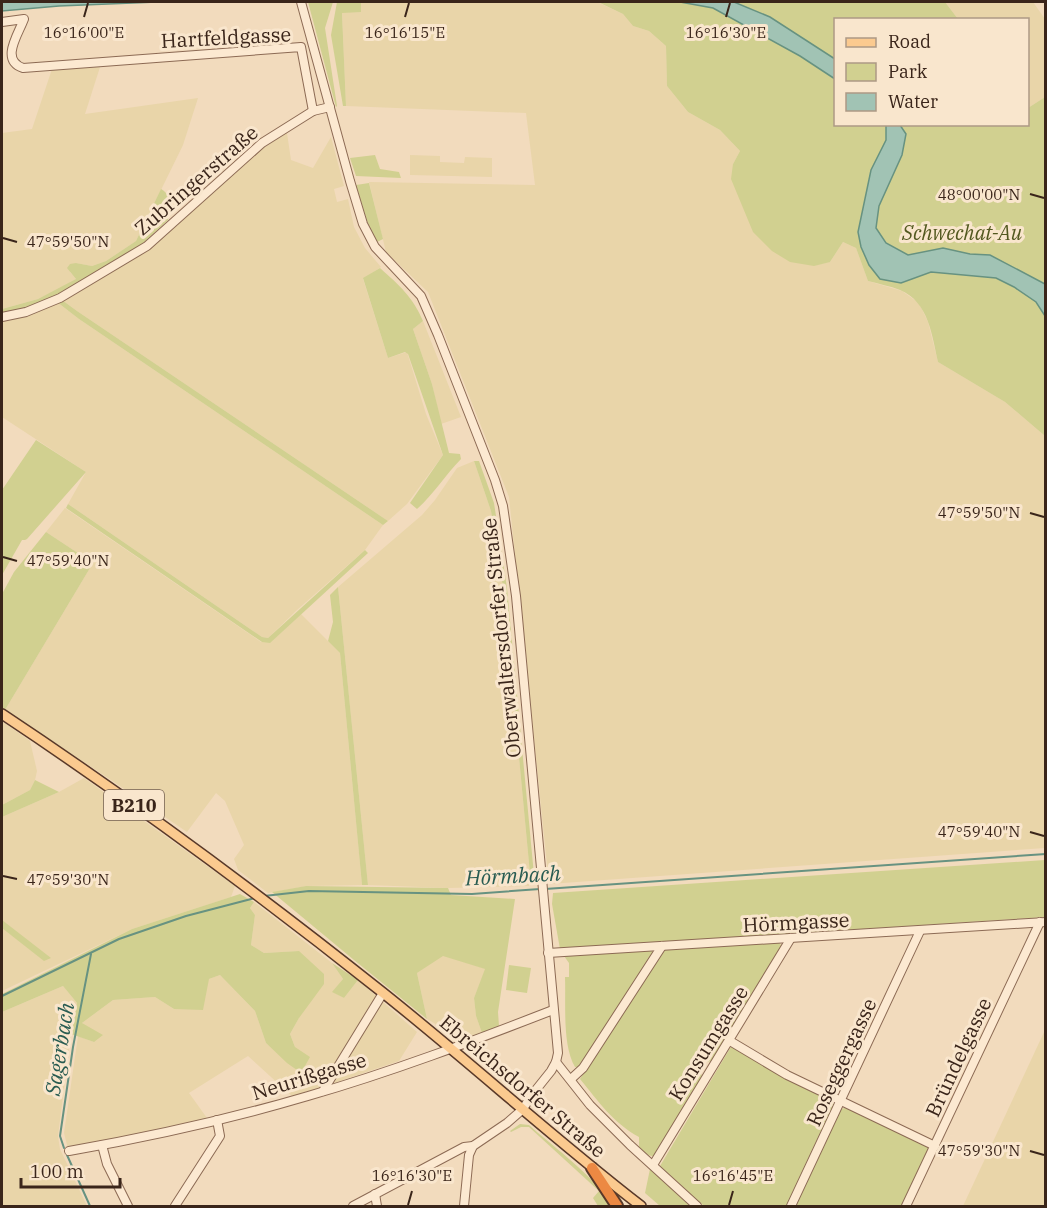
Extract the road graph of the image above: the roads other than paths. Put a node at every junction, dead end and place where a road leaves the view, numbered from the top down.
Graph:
1 (302, 4) edge
2 (2, 22) edge
3 (330, 107) junction
4 (313, 111) junction
5 (2, 317) edge
6 (2, 714) edge
7 (1043, 922) edge
8 (920, 931) junction
9 (791, 938) junction
10 (662, 946) junction
11 (548, 953) junction
12 (383, 993) junction
13 (553, 1010) junction
14 (730, 1041) junction
15 (452, 1048) junction
16 (556, 1062) junction
17 (571, 1079) junction
18 (323, 1091) junction
19 (840, 1102) junction
20 (523, 1109) junction
21 (218, 1120) junction
22 (102, 1145) junction
23 (473, 1146) junction
24 (935, 1146) junction
25 (69, 1151) dead end
26 (652, 1165) junction
27 (592, 1168) junction
28 (375, 1194) junction
29 (128, 1206) edge
30 (175, 1206) edge
31 (353, 1206) edge
32 (377, 1206) edge
33 (464, 1206) edge
34 (616, 1206) edge
35 (641, 1206) edge
36 (697, 1206) edge
37 (791, 1206) edge
38 (906, 1206) edge

1 - 3 street, Oberwaltersdorfer Straße
2 - 4 street, Hartfeldgasse
3 - 4 street
3 - 11 street, Oberwaltersdorfer Straße
4 - 5 street, Zubringerstraße
6 - 12 main road, B210
7 - 8 street, Hörmgasse
7 - 24 street, Bründelgasse
8 - 9 street, Hörmgasse
8 - 19 street, Roseggergasse
9 - 10 street, Hörmgasse
9 - 14 street, Konsumgasse
10 - 11 street, Hörmgasse
10 - 17 street
11 - 13 street, Oberwaltersdorfer Straße
12 - 15 main road, Ebreichsdorfer Straße / B210
12 - 18 street
13 - 15 street, Neurißgasse
13 - 16 street, Oberwaltersdorfer Straße
14 - 19 street
14 - 26 street, Konsumgasse
15 - 18 street, Neurißgasse
15 - 20 main road, Ebreichsdorfer Straße / B210
16 - 17 street
16 - 20 street
17 - 26 street
18 - 21 street, Neurißgasse
19 - 24 street
19 - 37 street, Roseggergasse
20 - 23 street
20 - 27 main road, Ebreichsdorfer Straße / B210
21 - 22 street, Neurißgasse
21 - 30 street
22 - 25 street, Neurißgasse
22 - 29 street
23 - 28 street
23 - 33 street
24 - 38 street, Bründelgasse
26 - 36 street
27 - 34 highway
27 - 35 main road, Ebreichsdorfer Straße / B210
28 - 31 street
28 - 32 street

